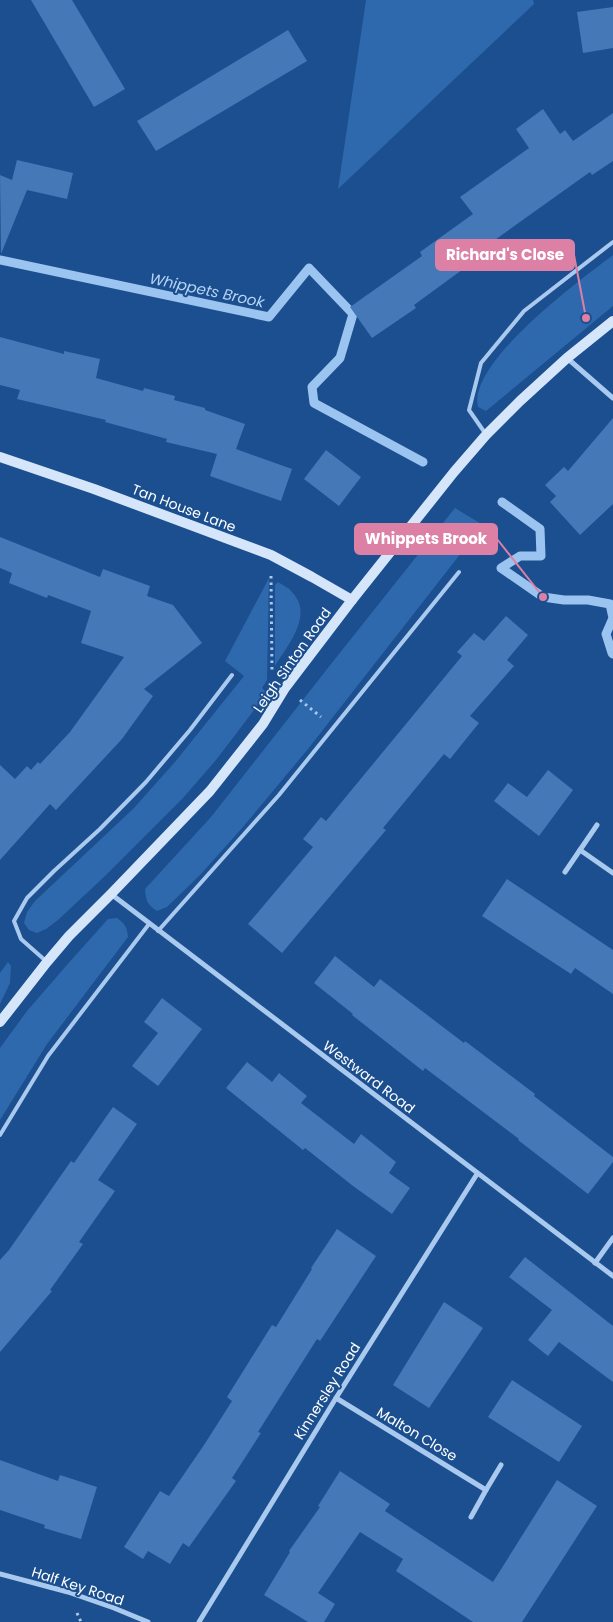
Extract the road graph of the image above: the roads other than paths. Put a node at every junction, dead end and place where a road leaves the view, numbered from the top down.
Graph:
1 (613, 242) edge
2 (613, 321) edge
3 (567, 358) junction
4 (613, 398) edge
5 (486, 435) junction
6 (0, 457) edge
7 (460, 572) dead end
8 (352, 600) junction
9 (232, 675) dead end
10 (598, 825) dead end
11 (580, 850) junction
12 (565, 872) dead end
13 (613, 873) edge
14 (111, 894) junction
15 (149, 924) junction
16 (158, 930) junction
17 (47, 962) junction
18 (0, 1022) edge
19 (0, 1135) edge
20 (477, 1174) junction
21 (613, 1238) edge
22 (594, 1262) junction
23 (613, 1276) edge
24 (336, 1398) junction
25 (500, 1465) dead end
26 (486, 1490) junction
27 (471, 1518) dead end
28 (0, 1574) edge
29 (148, 1622) edge
30 (199, 1622) edge

1 - 5 lane
2 - 3 main road, Leigh Sinton Road
3 - 4 street
3 - 5 main road, Leigh Sinton Road
5 - 8 main road, Leigh Sinton Road
6 - 8 main road, Tan House Lane
7 - 16 lane
8 - 14 main road, Leigh Sinton Road
9 - 17 lane
10 - 11 street
11 - 12 street
11 - 13 street
14 - 15 street, Westward Road
14 - 17 main road, Leigh Sinton Road
15 - 16 street, Westward Road
15 - 19 lane
16 - 20 street, Westward Road
17 - 18 main road, Leigh Sinton Road
20 - 22 street, Westward Road
20 - 24 street, Kinnersley Road
21 - 22 street
22 - 23 street, Westward Road
24 - 26 street, Malton Close
24 - 30 street, Kinnersley Road
25 - 26 street
26 - 27 street
28 - 29 street, Half Key Road

